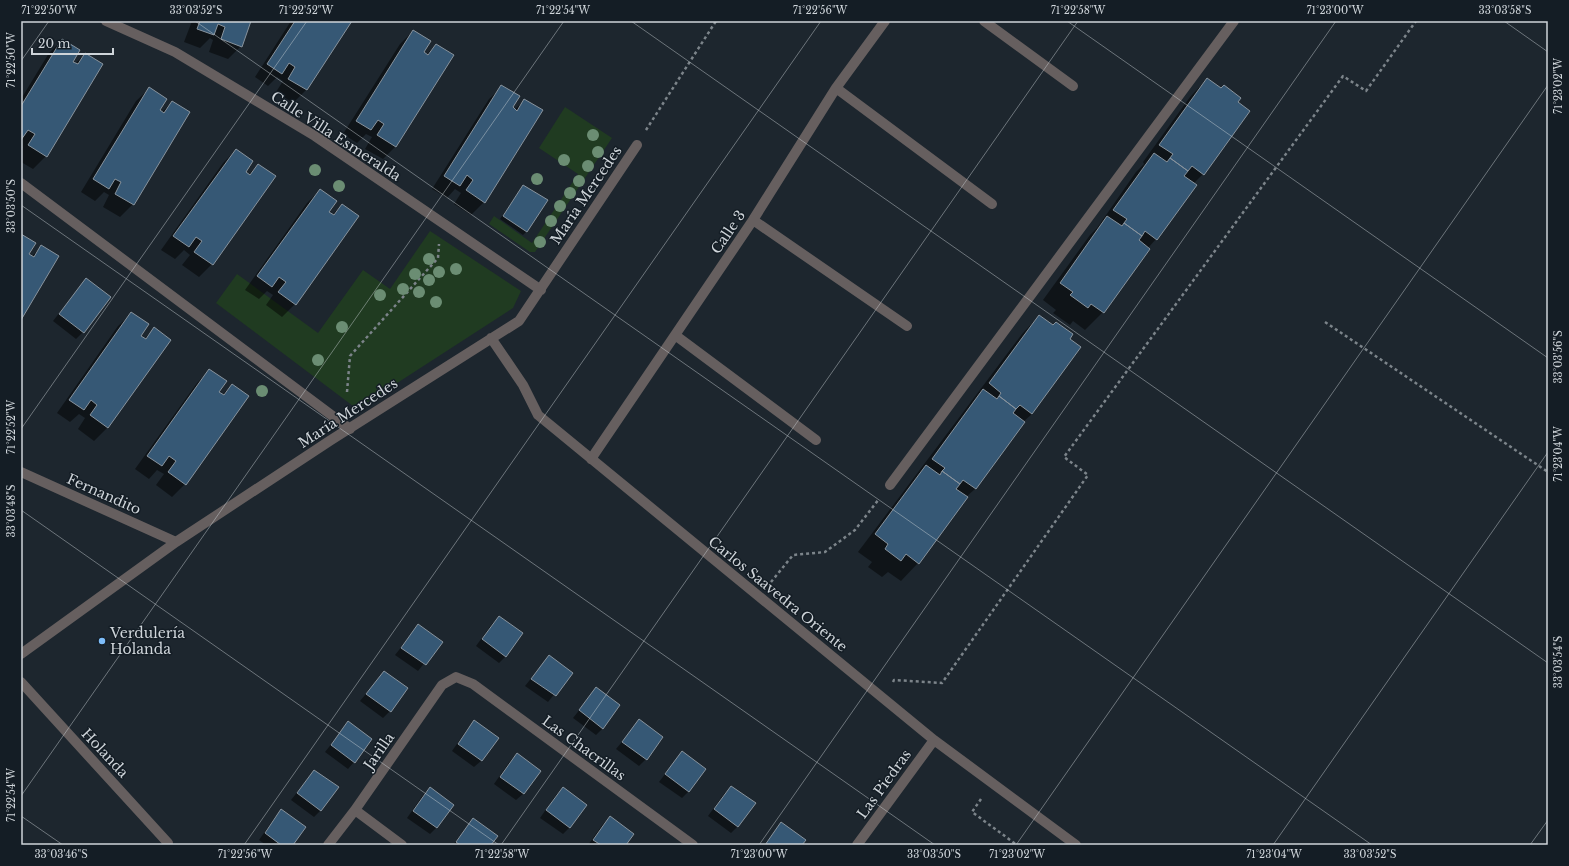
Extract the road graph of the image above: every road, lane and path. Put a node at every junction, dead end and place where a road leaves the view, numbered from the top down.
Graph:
1 (106, 21) edge
2 (716, 21) edge
3 (886, 21) edge
4 (984, 21) edge
5 (1234, 21) edge
6 (1416, 21) edge
7 (1073, 86) dead end
8 (836, 88) junction
9 (637, 145) joint
10 (21, 183) edge
11 (992, 204) dead end
12 (753, 220) junction
13 (439, 244) dead end
14 (541, 290) junction
15 (1325, 322) dead end
16 (907, 326) dead end
17 (675, 335) junction
18 (491, 338) junction
19 (347, 392) dead end
20 (350, 428) junction
21 (816, 440) dead end
22 (592, 458) junction
23 (21, 472) edge
24 (1548, 472) edge
25 (890, 485) joint
26 (176, 542) junction
27 (760, 597) junction
28 (21, 654) edge
29 (456, 677) joint
30 (21, 682) edge
31 (880, 695) junction
32 (934, 740) junction
33 (993, 783) junction
34 (355, 810) junction
35 (168, 842) dead end
36 (328, 845) edge
37 (402, 845) edge
38 (693, 845) edge
39 (857, 845) edge
40 (1017, 845) edge
41 (1076, 845) edge

1 - 14 street, Calle Villa Esmeralda
2 - 9 path
3 - 8 street, Calle 3
4 - 7 street
5 - 25 street
6 - 31 path
8 - 11 street
8 - 12 street, Calle 3
9 - 14 street, María Mercedes
10 - 20 street
12 - 16 street
12 - 17 street, Calle 3
13 - 19 path
14 - 18 street, María Mercedes
15 - 24 path
17 - 21 street
17 - 22 street, Calle 3
18 - 20 street, María Mercedes
18 - 22 street, Carlos Saavedra Oriente
20 - 26 street, María Mercedes
22 - 27 street, Carlos Saavedra Oriente
23 - 26 street, Fernandito
25 - 27 path
26 - 28 street, María Mercedes
27 - 31 street, Carlos Saavedra Oriente
29 - 34 street, Jarilla
29 - 38 street, Las Chacrillas
30 - 35 street, Holanda
31 - 32 street, Carlos Saavedra Oriente
32 - 33 street, Carlos Saavedra Oriente
32 - 39 street, Las Piedras
33 - 40 path
33 - 41 street, Carlos Saavedra Oriente
34 - 36 street, Jarilla
34 - 37 street

